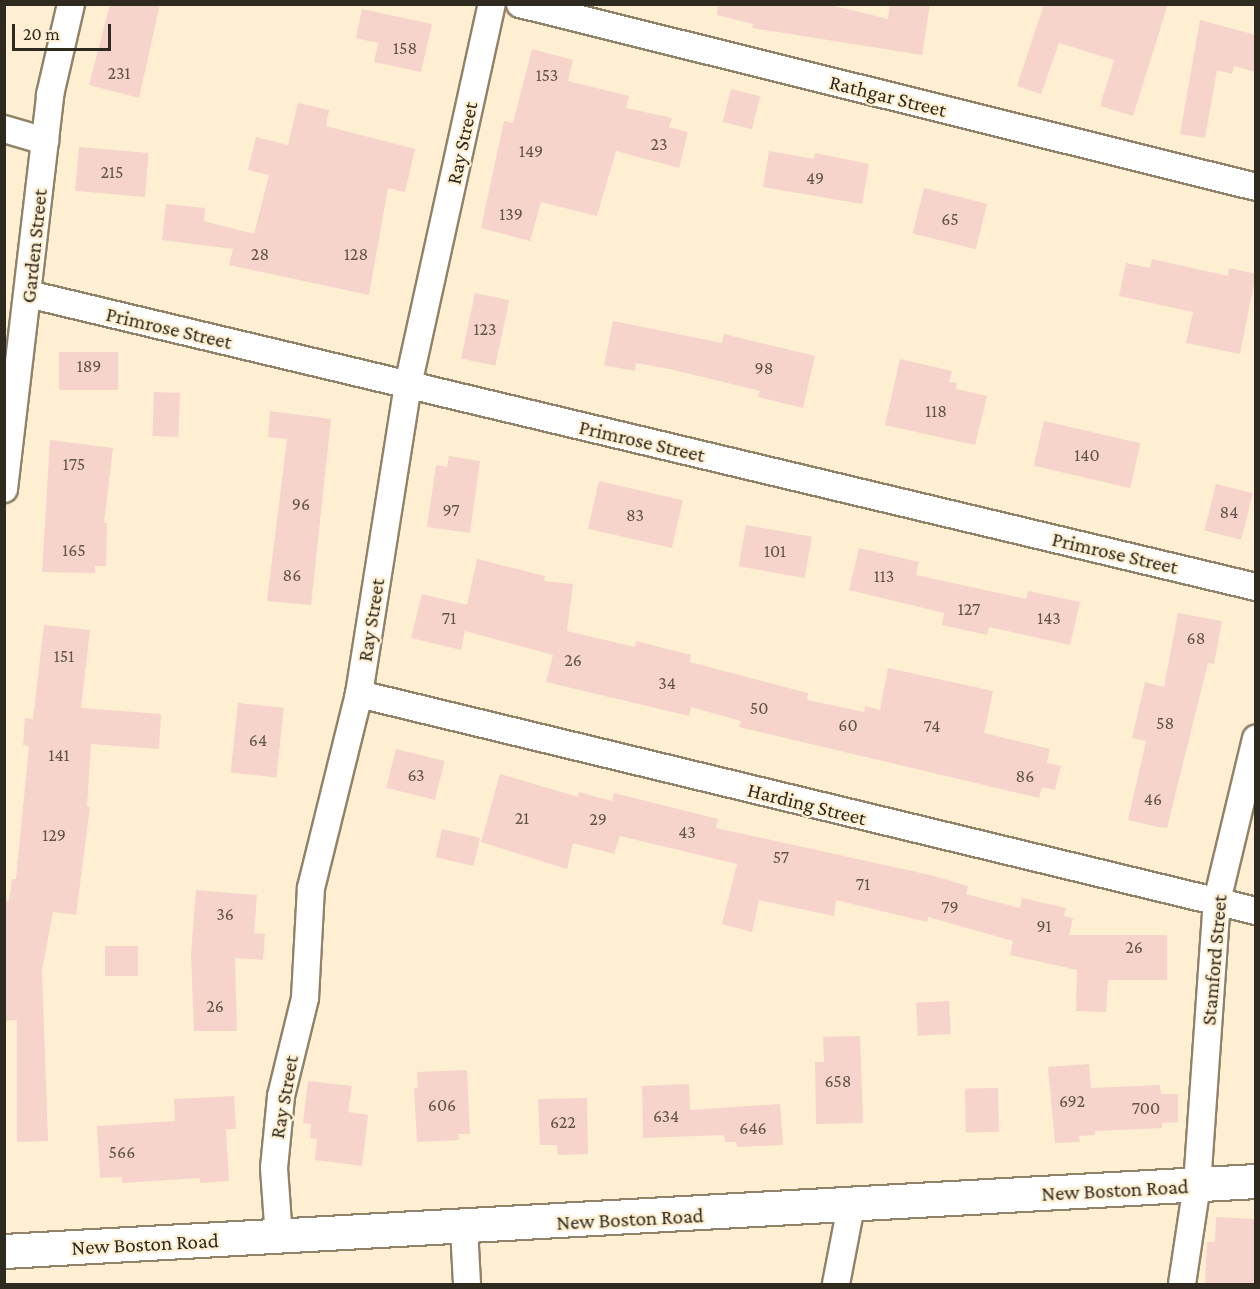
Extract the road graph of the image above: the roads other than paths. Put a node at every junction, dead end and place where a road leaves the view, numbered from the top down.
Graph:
1 (71, 4) edge
2 (492, 4) edge
3 (520, 4) edge
4 (4, 129) edge
5 (45, 141) junction
6 (1256, 187) edge
7 (28, 294) junction
8 (408, 385) junction
9 (4, 489) edge
10 (1256, 587) edge
11 (359, 694) junction
12 (1256, 739) edge
13 (1217, 901) junction
14 (1256, 911) edge
15 (1256, 1181) edge
16 (1197, 1185) junction
17 (851, 1206) junction
18 (464, 1228) junction
19 (279, 1238) junction
20 (4, 1251) edge
21 (467, 1284) edge
22 (836, 1284) edge
23 (1182, 1284) edge

1 - 5 street, Garden Street
2 - 8 street, Ray Street
3 - 6 street, Rathgar Street
4 - 5 street
5 - 7 street, Garden Street
7 - 8 street, Primrose Street
7 - 9 street, Garden Street
8 - 10 street, Primrose Street
8 - 11 street, Ray Street
11 - 13 street, Harding Street
11 - 19 street, Ray Street
12 - 13 street, Stamford Street
13 - 14 street, Harding Street
13 - 16 street, Stamford Street
15 - 16 street, New Boston Road
16 - 17 street, New Boston Road
16 - 23 street, Stamford Street
17 - 18 street, New Boston Road
17 - 22 street
18 - 19 street, New Boston Road
18 - 21 street
19 - 20 street, New Boston Road

